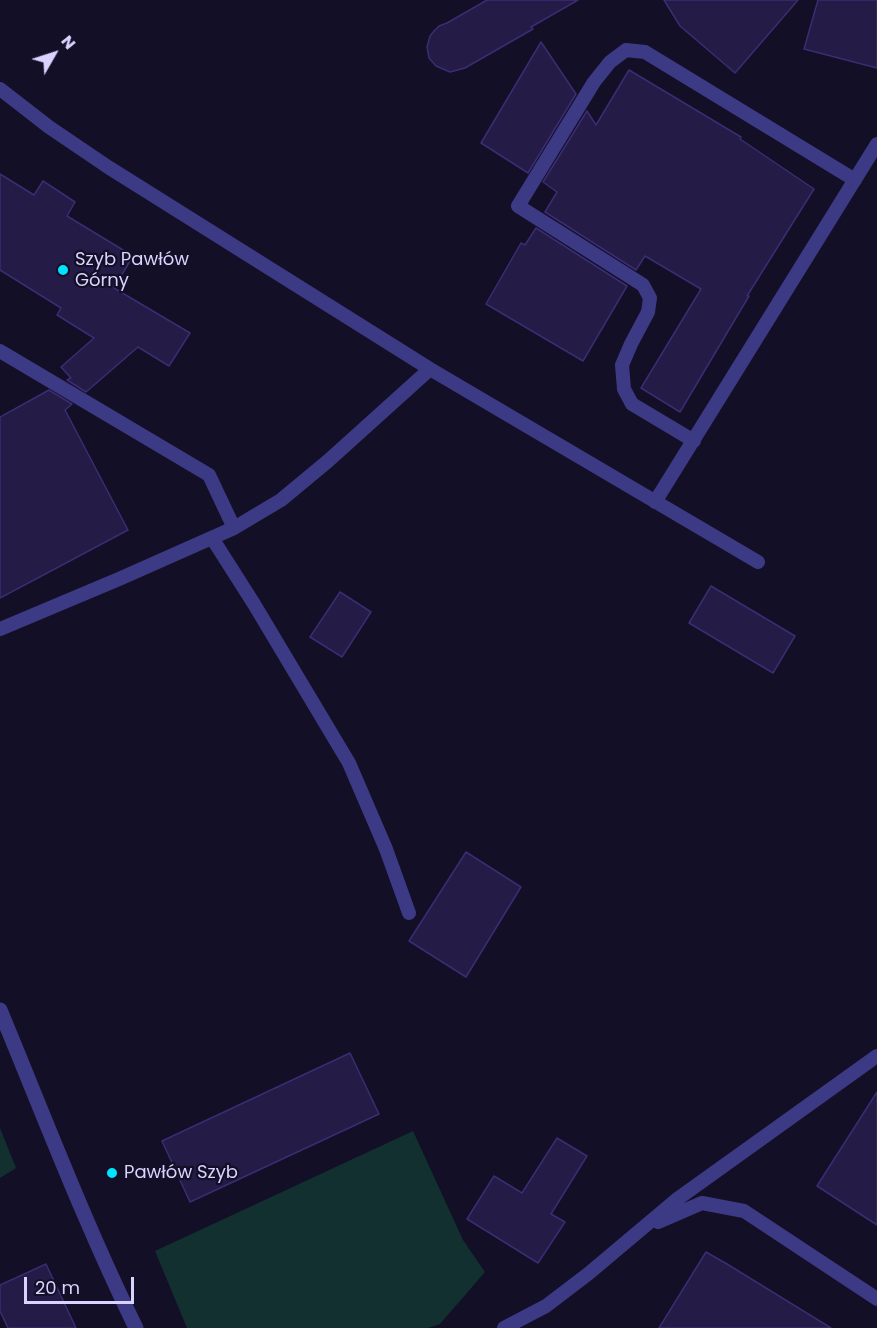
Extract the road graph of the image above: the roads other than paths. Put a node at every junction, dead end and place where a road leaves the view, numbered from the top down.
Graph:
1 (0, 89) edge
2 (877, 144) edge
3 (855, 180) junction
4 (0, 351) edge
5 (430, 369) junction
6 (694, 441) junction
7 (656, 502) junction
8 (234, 528) junction
9 (212, 538) junction
10 (758, 562) dead end
11 (0, 629) edge
12 (409, 913) dead end
13 (0, 1010) edge
14 (877, 1056) edge
15 (642, 1229) junction
16 (877, 1299) edge
17 (136, 1328) edge
18 (504, 1328) edge

1 - 5 lane
2 - 3 lane
3 - 6 lane
3 - 6 lane
4 - 8 lane
5 - 7 lane
5 - 8 lane
6 - 7 lane
7 - 10 lane
8 - 9 lane
9 - 11 lane
9 - 12 lane
13 - 17 street
14 - 15 lane
15 - 16 lane
15 - 18 lane

